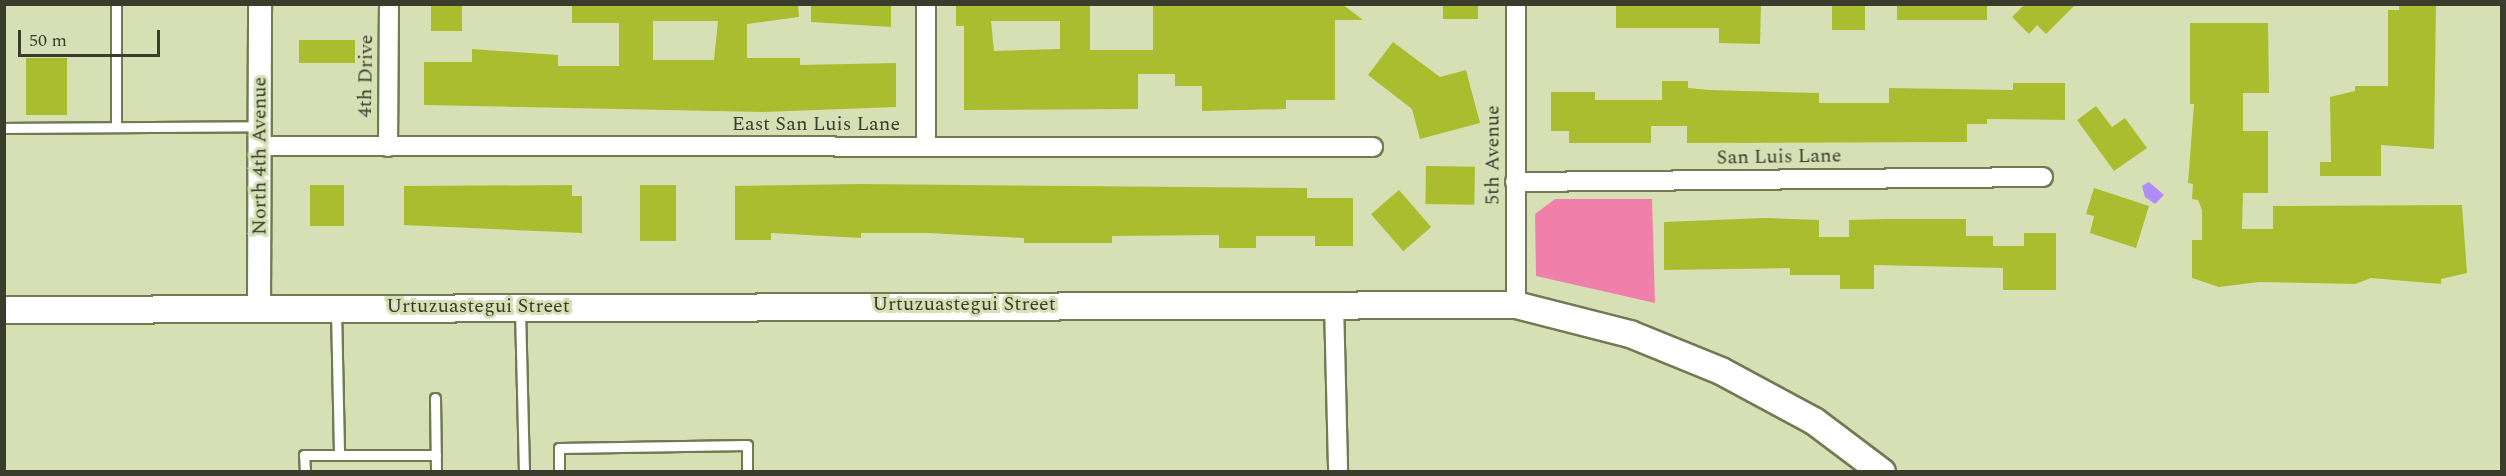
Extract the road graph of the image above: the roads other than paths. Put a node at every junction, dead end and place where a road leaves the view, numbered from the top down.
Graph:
1 (116, 4) edge
2 (260, 4) edge
3 (389, 4) edge
4 (926, 4) edge
5 (1516, 4) edge
6 (116, 127) junction
7 (4, 128) edge
8 (260, 136) junction
9 (926, 146) junction
10 (388, 147) junction
11 (1373, 147) dead end
12 (2043, 177) dead end
13 (1515, 182) junction
14 (1334, 303) junction
15 (1516, 305) junction
16 (520, 306) junction
17 (259, 307) junction
18 (336, 307) junction
19 (4, 310) edge
20 (435, 398) dead end
21 (339, 454) junction
22 (436, 455) junction
23 (305, 471) edge
24 (436, 471) edge
25 (524, 471) edge
26 (559, 471) edge
27 (747, 471) edge
28 (1338, 471) edge
29 (1882, 471) edge

1 - 6 lane
2 - 8 street, North 4th Avenue
3 - 10 street, 4th Drive
4 - 9 street
5 - 13 street, 5th Avenue
6 - 7 lane
6 - 8 lane
8 - 10 street, East San Luis Lane
8 - 17 street, North 4th Avenue
9 - 10 street, East San Luis Lane
9 - 11 street, East San Luis Lane
12 - 13 street, San Luis Lane
13 - 15 street, 5th Avenue
14 - 15 main road, Urtuzuastegui Street
14 - 16 main road, Urtuzuastegui Street
14 - 28 street
15 - 29 main road, Urtuzuastegui Street
16 - 18 main road, Urtuzuastegui Street
16 - 25 lane
17 - 18 main road, Urtuzuastegui Street
17 - 19 main road, Urtuzuastegui Street
18 - 21 lane
20 - 22 lane
21 - 22 lane
21 - 23 lane
22 - 24 lane
26 - 27 lane

